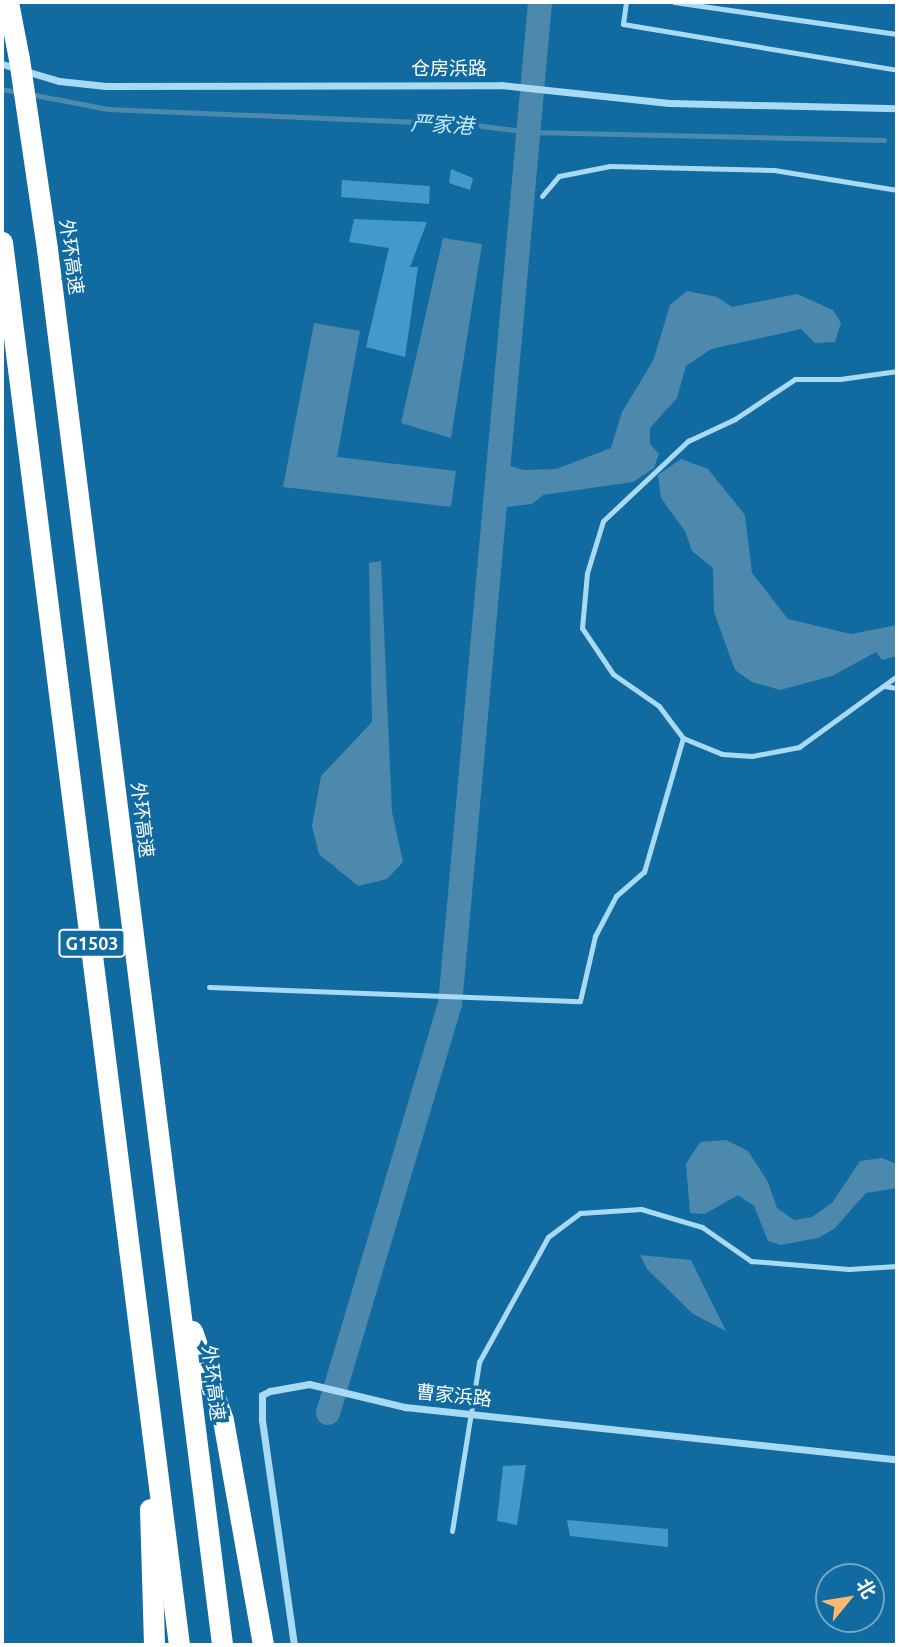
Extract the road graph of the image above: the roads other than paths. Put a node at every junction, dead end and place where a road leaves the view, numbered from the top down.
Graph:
1 (8, 2) edge
2 (16, 2) edge
3 (626, 2) edge
4 (674, 2) edge
5 (897, 34) edge
6 (11, 61) edge
7 (897, 70) edge
8 (897, 108) edge
9 (897, 190) edge
10 (542, 196) dead end
11 (2, 242) edge
12 (897, 371) edge
13 (897, 676) edge
14 (884, 686) junction
15 (897, 688) edge
16 (683, 738) junction
17 (209, 987) dead end
18 (897, 1266) edge
19 (135, 1287) junction
20 (179, 1293) junction
21 (470, 1414) junction
22 (897, 1460) edge
23 (452, 1531) dead end
24 (153, 1645) edge
25 (179, 1645) edge
26 (222, 1645) edge
27 (263, 1645) edge
28 (294, 1645) edge

1 - 6 highway, 外环高速
2 - 6 highway
3 - 7 lane
4 - 5 lane
6 - 8 street, 仓房浜路
6 - 20 highway, 外环高速 / G1503, bridge
9 - 10 lane
11 - 19 highway, G1503
12 - 16 lane
13 - 14 lane
14 - 15 lane
14 - 16 lane
16 - 17 lane
18 - 21 lane
19 - 24 highway
19 - 25 highway, G1503
20 - 26 highway, 外环高速 / G1503
20 - 27 highway
21 - 22 street, 曹家浜路
21 - 23 lane
21 - 28 street, 曹家浜路

